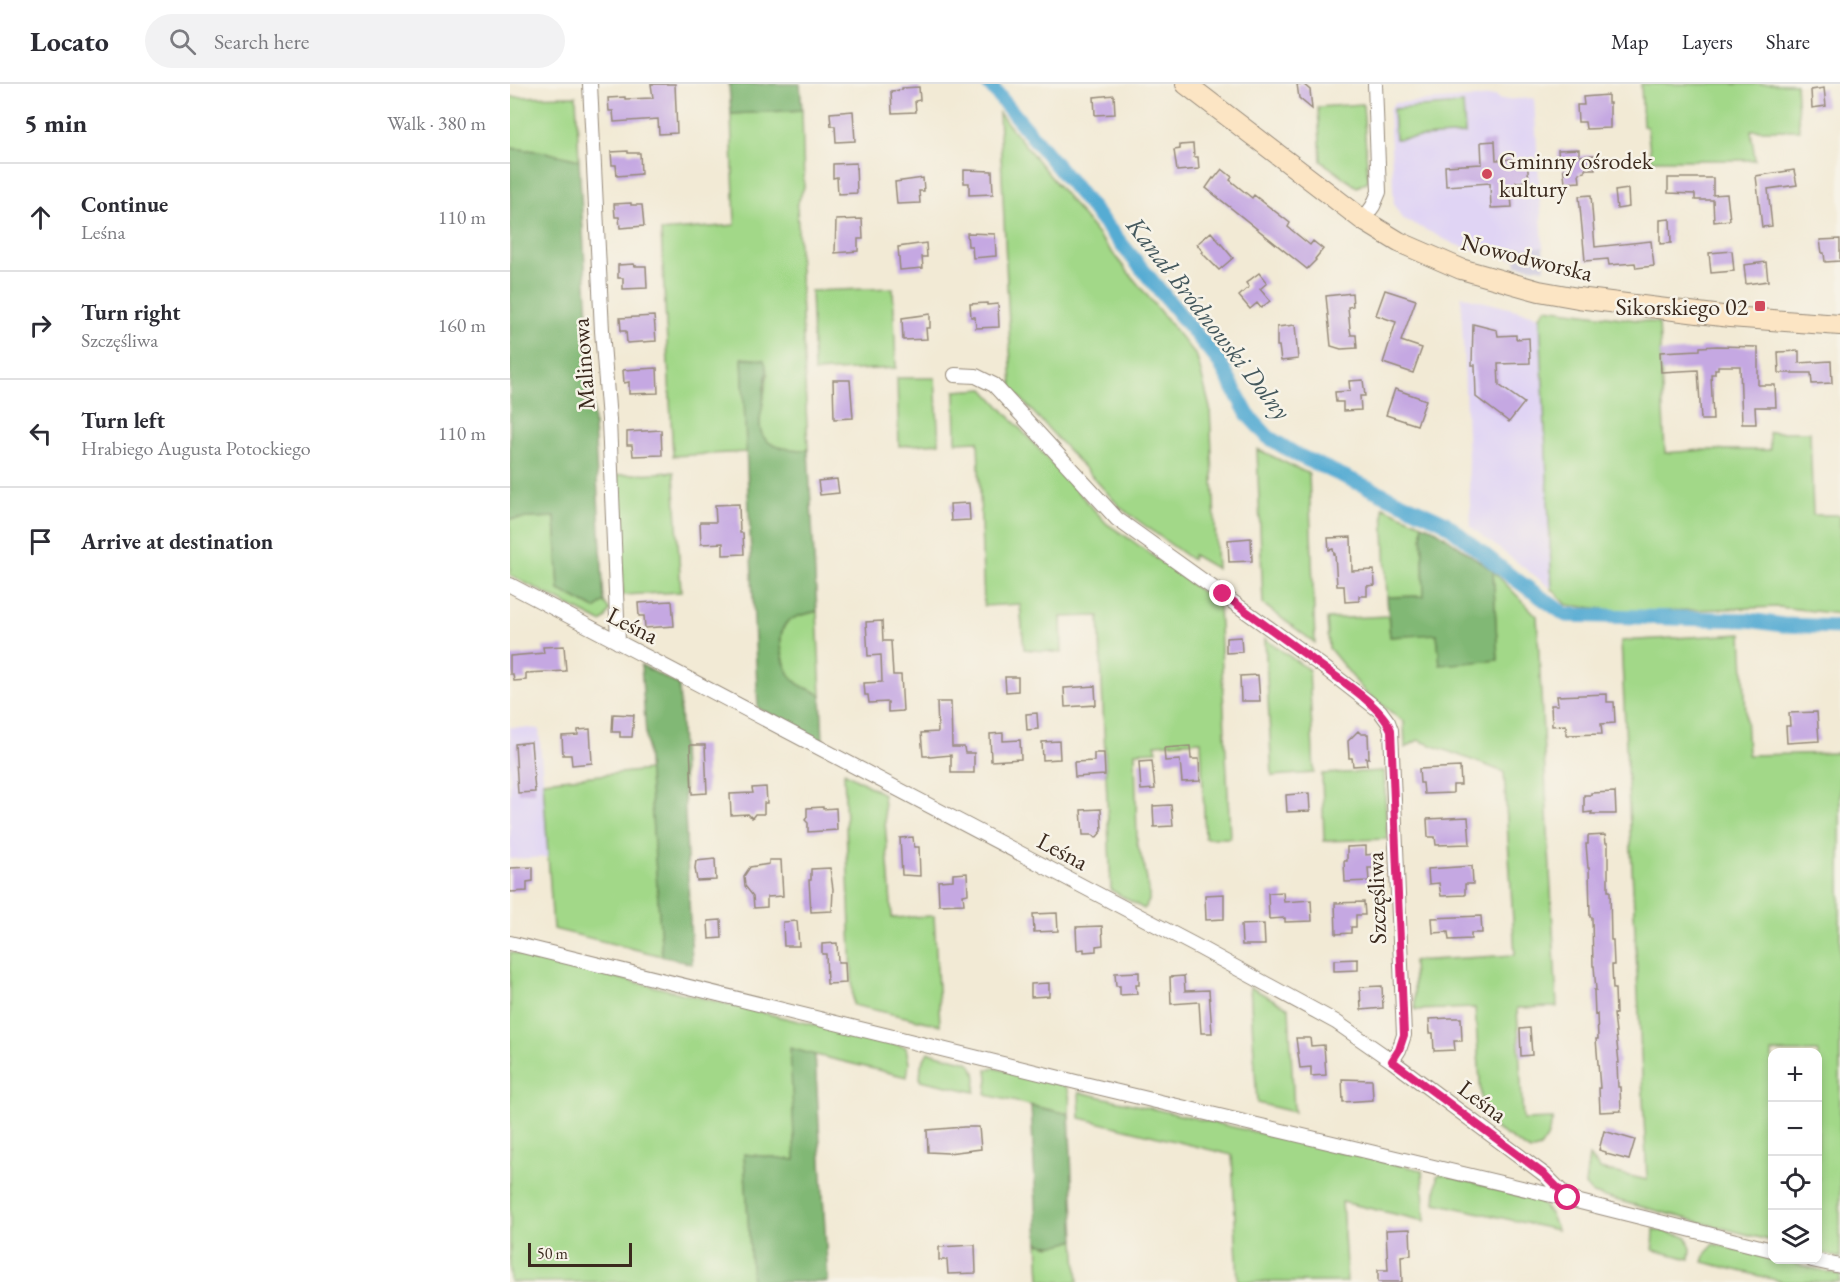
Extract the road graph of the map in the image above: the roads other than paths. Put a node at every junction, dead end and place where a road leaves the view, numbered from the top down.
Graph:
1 (590, 84) edge
2 (1186, 84) edge
3 (1375, 84) edge
4 (1364, 220) junction
5 (1840, 325) edge
6 (955, 375) dead end
7 (510, 585) edge
8 (618, 642) junction
9 (510, 943) edge
10 (1392, 1061) junction
11 (1568, 1198) junction
12 (1768, 1249) edge
13 (1822, 1262) edge
14 (1840, 1266) edge

1 - 8 street, Malinowa
2 - 4 main road, Nowodworska
3 - 4 street
4 - 5 main road, Nowodworska
6 - 10 street, Szczęśliwa
7 - 8 street, Leśna
8 - 10 street, Leśna
9 - 11 street
10 - 11 street, Leśna
11 - 12 street
13 - 14 street

